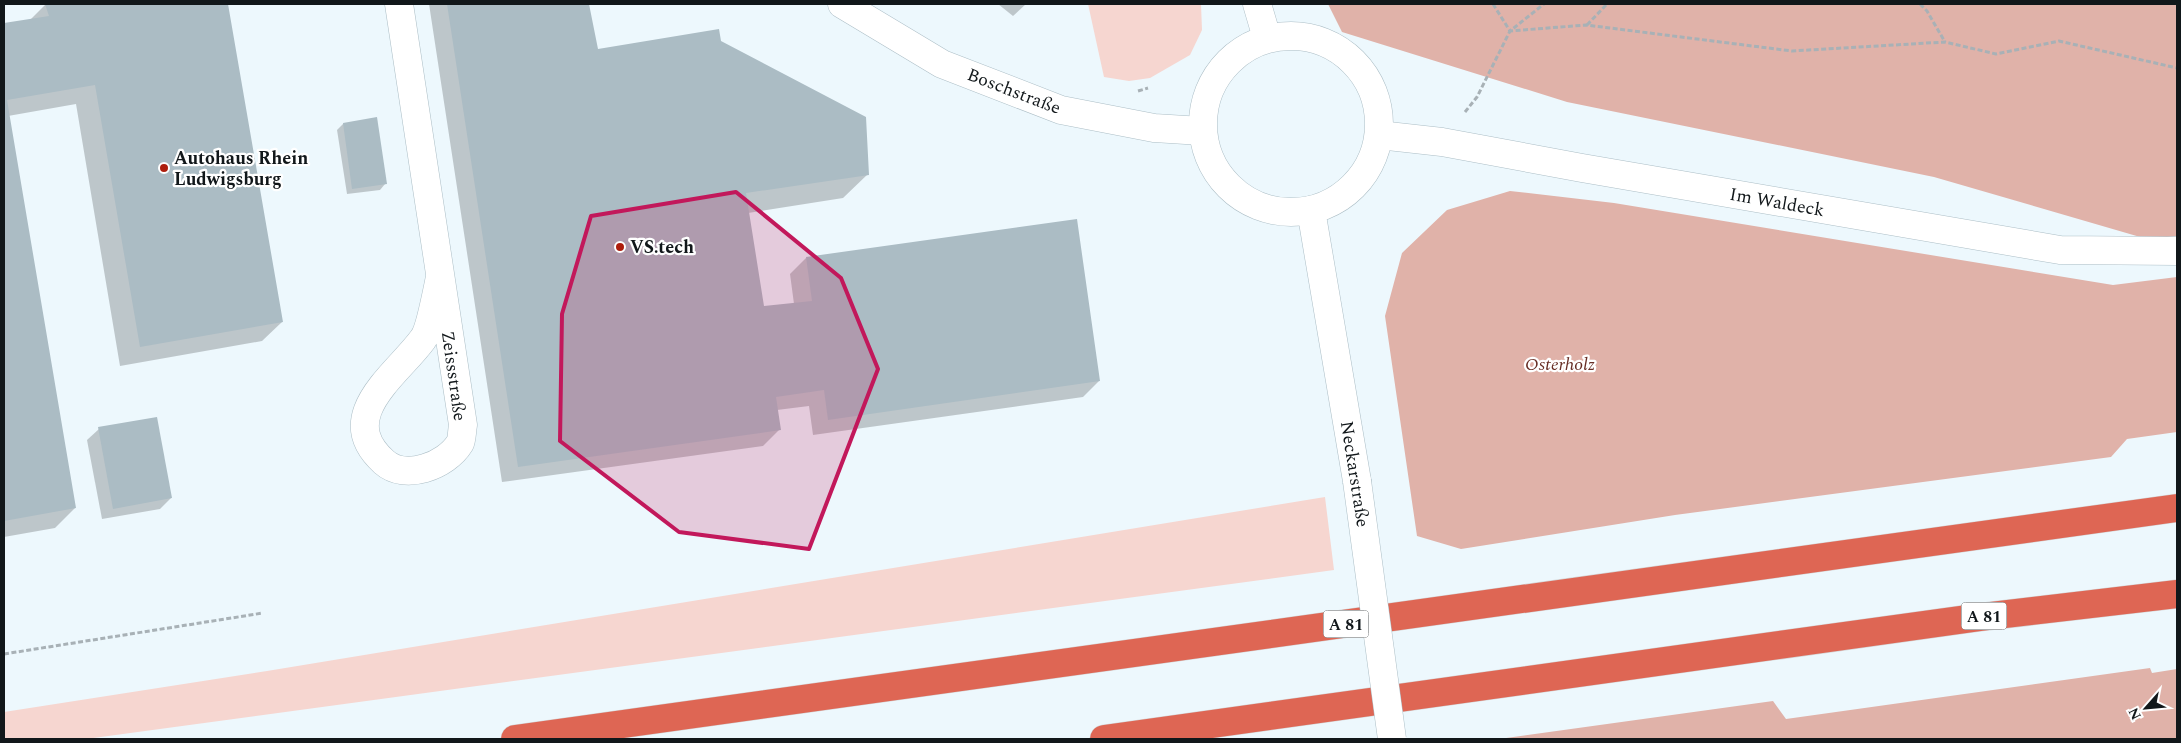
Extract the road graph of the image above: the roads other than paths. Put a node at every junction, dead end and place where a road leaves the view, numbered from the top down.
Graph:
1 (399, 4) edge
2 (842, 4) edge
3 (1256, 4) edge
4 (1267, 38) junction
5 (1202, 130) junction
6 (1379, 135) junction
7 (1311, 210) junction
8 (2177, 251) edge
9 (440, 277) junction
10 (2177, 508) edge
11 (2177, 594) edge
12 (515, 739) edge
13 (1104, 739) edge
14 (1392, 739) edge

1 - 9 street, Zeissstraße
2 - 5 street, Boschstraße
3 - 4 street
4 - 5 street
4 - 6 street
5 - 7 street
6 - 7 street
6 - 8 street, Im Waldeck
7 - 14 street, Neckarstraße, bridge
9 - 9 street, Zeissstraße
10 - 12 highway, A 81
11 - 13 highway, A 81

